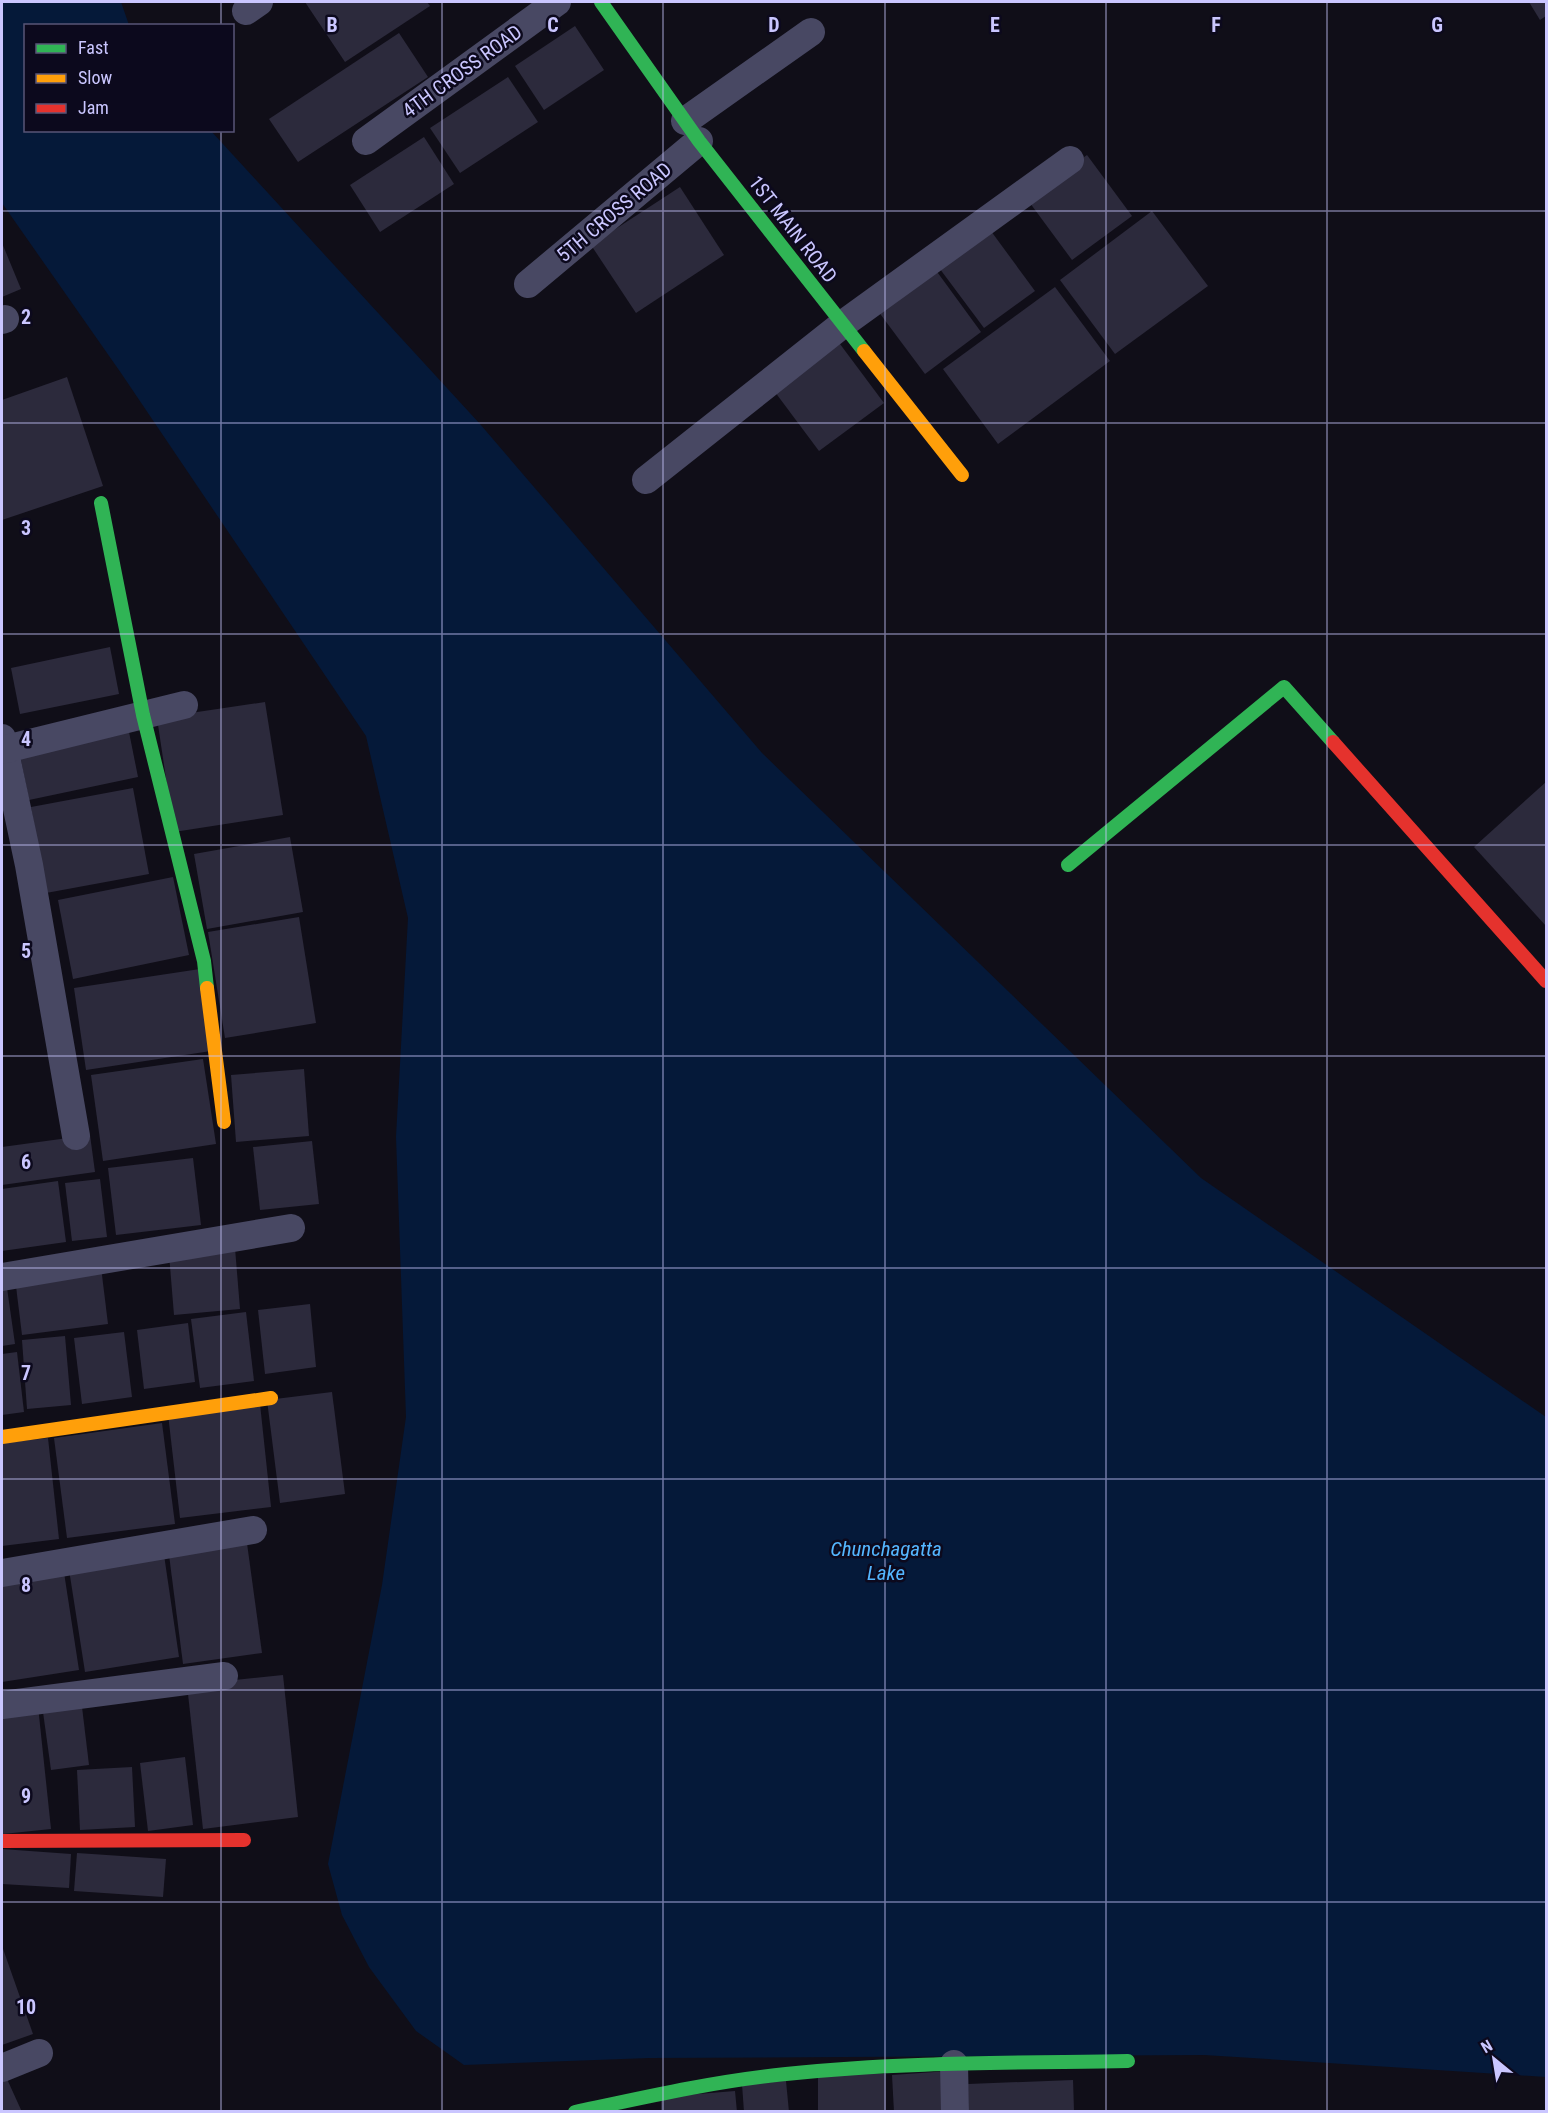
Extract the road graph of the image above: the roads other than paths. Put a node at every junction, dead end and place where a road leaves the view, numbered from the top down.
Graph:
1 (557, 2) edge
2 (601, 2) edge
3 (811, 32) dead end
4 (692, 131) junction
5 (366, 141) dead end
6 (1070, 160) dead end
7 (528, 284) dead end
8 (843, 324) junction
9 (962, 475) dead end
10 (646, 480) dead end
11 (101, 503) dead end
12 (184, 705) dead end
13 (143, 716) junction
14 (2, 746) edge
15 (1068, 865) dead end
16 (1546, 981) edge
17 (224, 1122) dead end
18 (76, 1136) dead end
19 (291, 1228) dead end
20 (2, 1277) edge
21 (271, 1398) dead end
22 (2, 1437) edge
23 (254, 1530) dead end
24 (2, 1573) edge
25 (224, 1676) dead end
26 (2, 1704) edge
27 (244, 1840) dead end
28 (2, 1841) edge
29 (39, 2053) dead end
30 (1128, 2061) dead end
31 (954, 2064) junction
32 (2, 2068) edge
33 (575, 2112) edge
34 (955, 2112) edge

1 - 5 street, 4TH CROSS ROAD
2 - 4 street, 1ST MAIN ROAD
3 - 4 street, 5TH CROSS ROAD
4 - 7 street, 5TH CROSS ROAD
4 - 8 street, 1ST MAIN ROAD
6 - 8 street
8 - 9 street, 1ST MAIN ROAD
8 - 10 street
11 - 13 street
12 - 13 street
13 - 14 street
13 - 17 street
14 - 18 street
15 - 16 street
19 - 20 street
21 - 22 street
23 - 24 street
25 - 26 street
27 - 28 street
29 - 32 street
30 - 31 street
31 - 33 street
31 - 34 street

